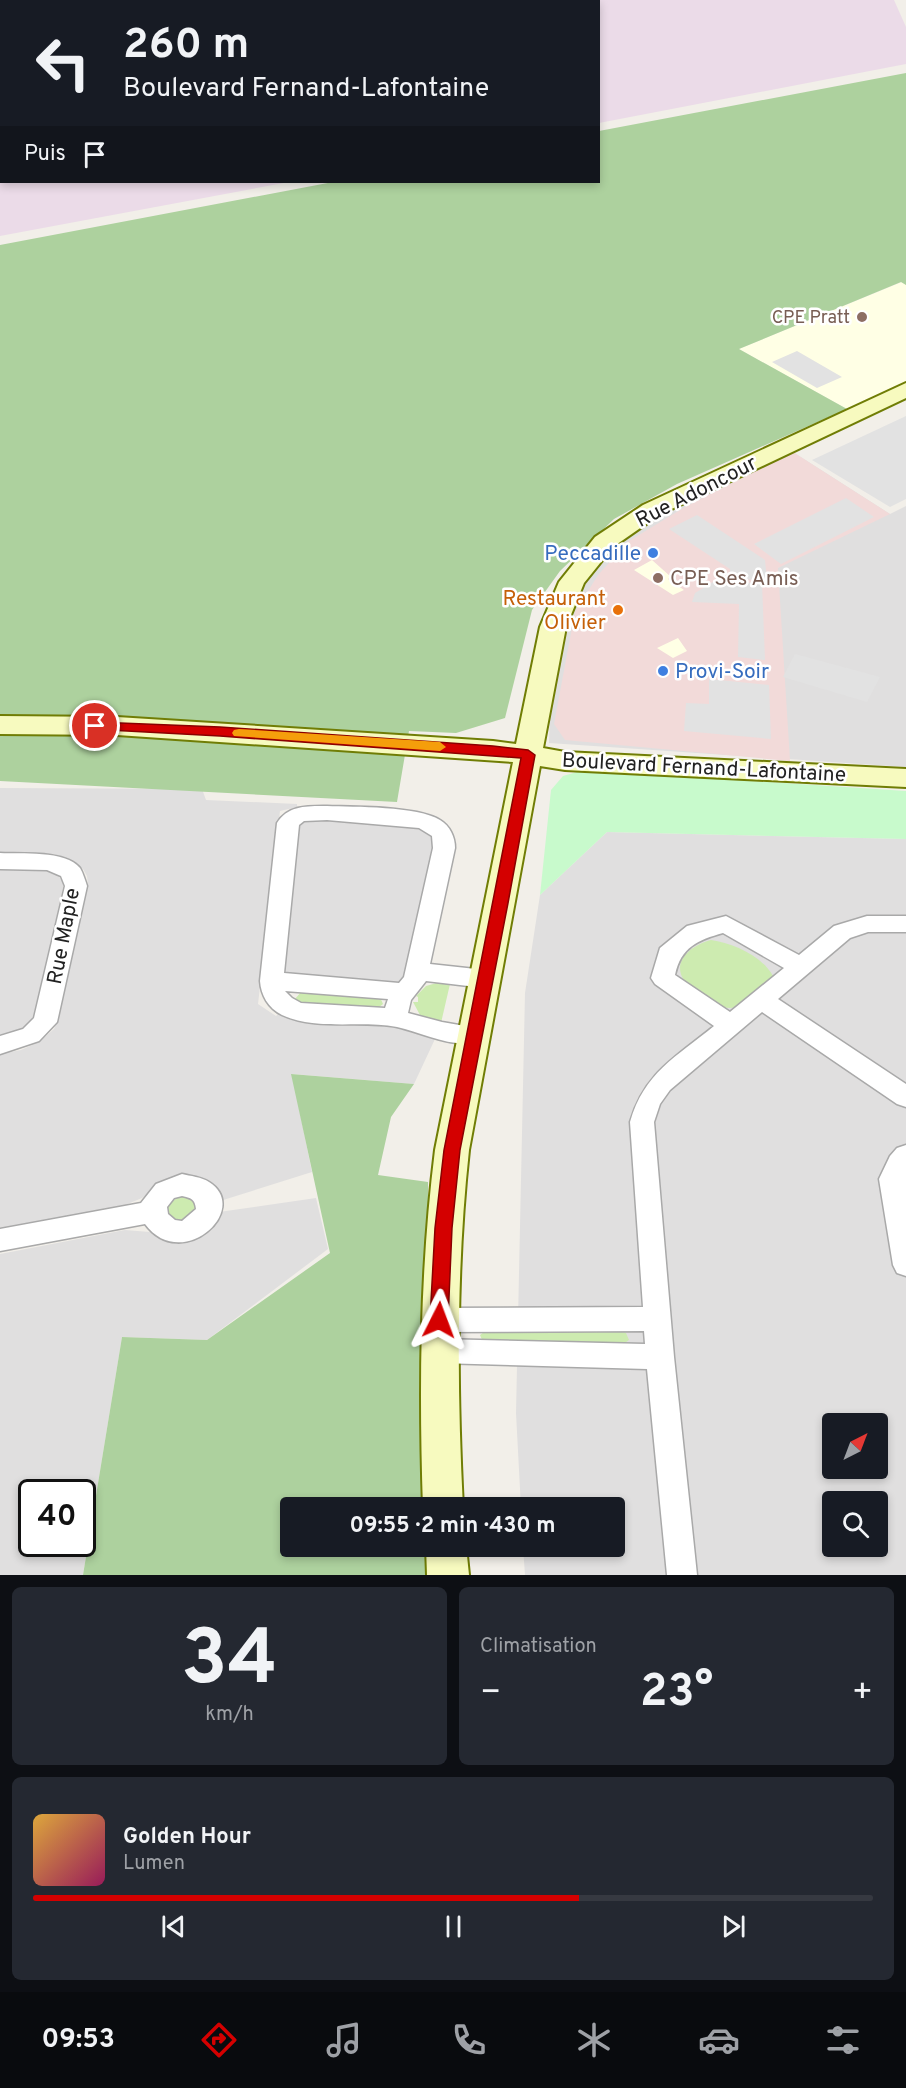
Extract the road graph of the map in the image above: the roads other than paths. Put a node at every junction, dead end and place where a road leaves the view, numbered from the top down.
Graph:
1 (906, 390) edge
2 (0, 725) edge
3 (528, 755) junction
4 (906, 778) edge
5 (0, 861) edge
6 (906, 924) edge
7 (799, 966) junction
8 (417, 971) junction
9 (485, 979) junction
10 (272, 981) junction
11 (404, 992) junction
12 (761, 999) junction
13 (395, 1018) junction
14 (730, 1025) junction
15 (474, 1035) junction
16 (0, 1045) edge
17 (906, 1097) edge
18 (906, 1155) edge
19 (153, 1212) dead end
20 (0, 1240) edge
21 (906, 1265) edge
22 (658, 1319) junction
23 (439, 1336) junction
24 (660, 1357) junction
25 (443, 1497) edge
26 (447, 1557) edge
27 (448, 1575) edge
28 (682, 1575) edge

1 - 3 street, Rue Adoncour
2 - 3 street, Boulevard Fernand-Lafontaine
3 - 4 street, Boulevard Fernand-Lafontaine
3 - 9 street, Rue Adoncour
5 - 16 street, Rue Maple
6 - 7 street
7 - 12 street
7 - 14 street
8 - 9 street
8 - 10 street
8 - 11 street
9 - 15 street, Rue Adoncour
10 - 11 street
10 - 13 street
11 - 13 street
12 - 14 street
12 - 17 street
13 - 15 street
14 - 22 street
15 - 23 street, Rue Adoncour
18 - 21 street
19 - 20 street
22 - 23 street
22 - 24 street
23 - 24 street
23 - 25 street, Rue Adoncour
24 - 28 street
26 - 27 street

